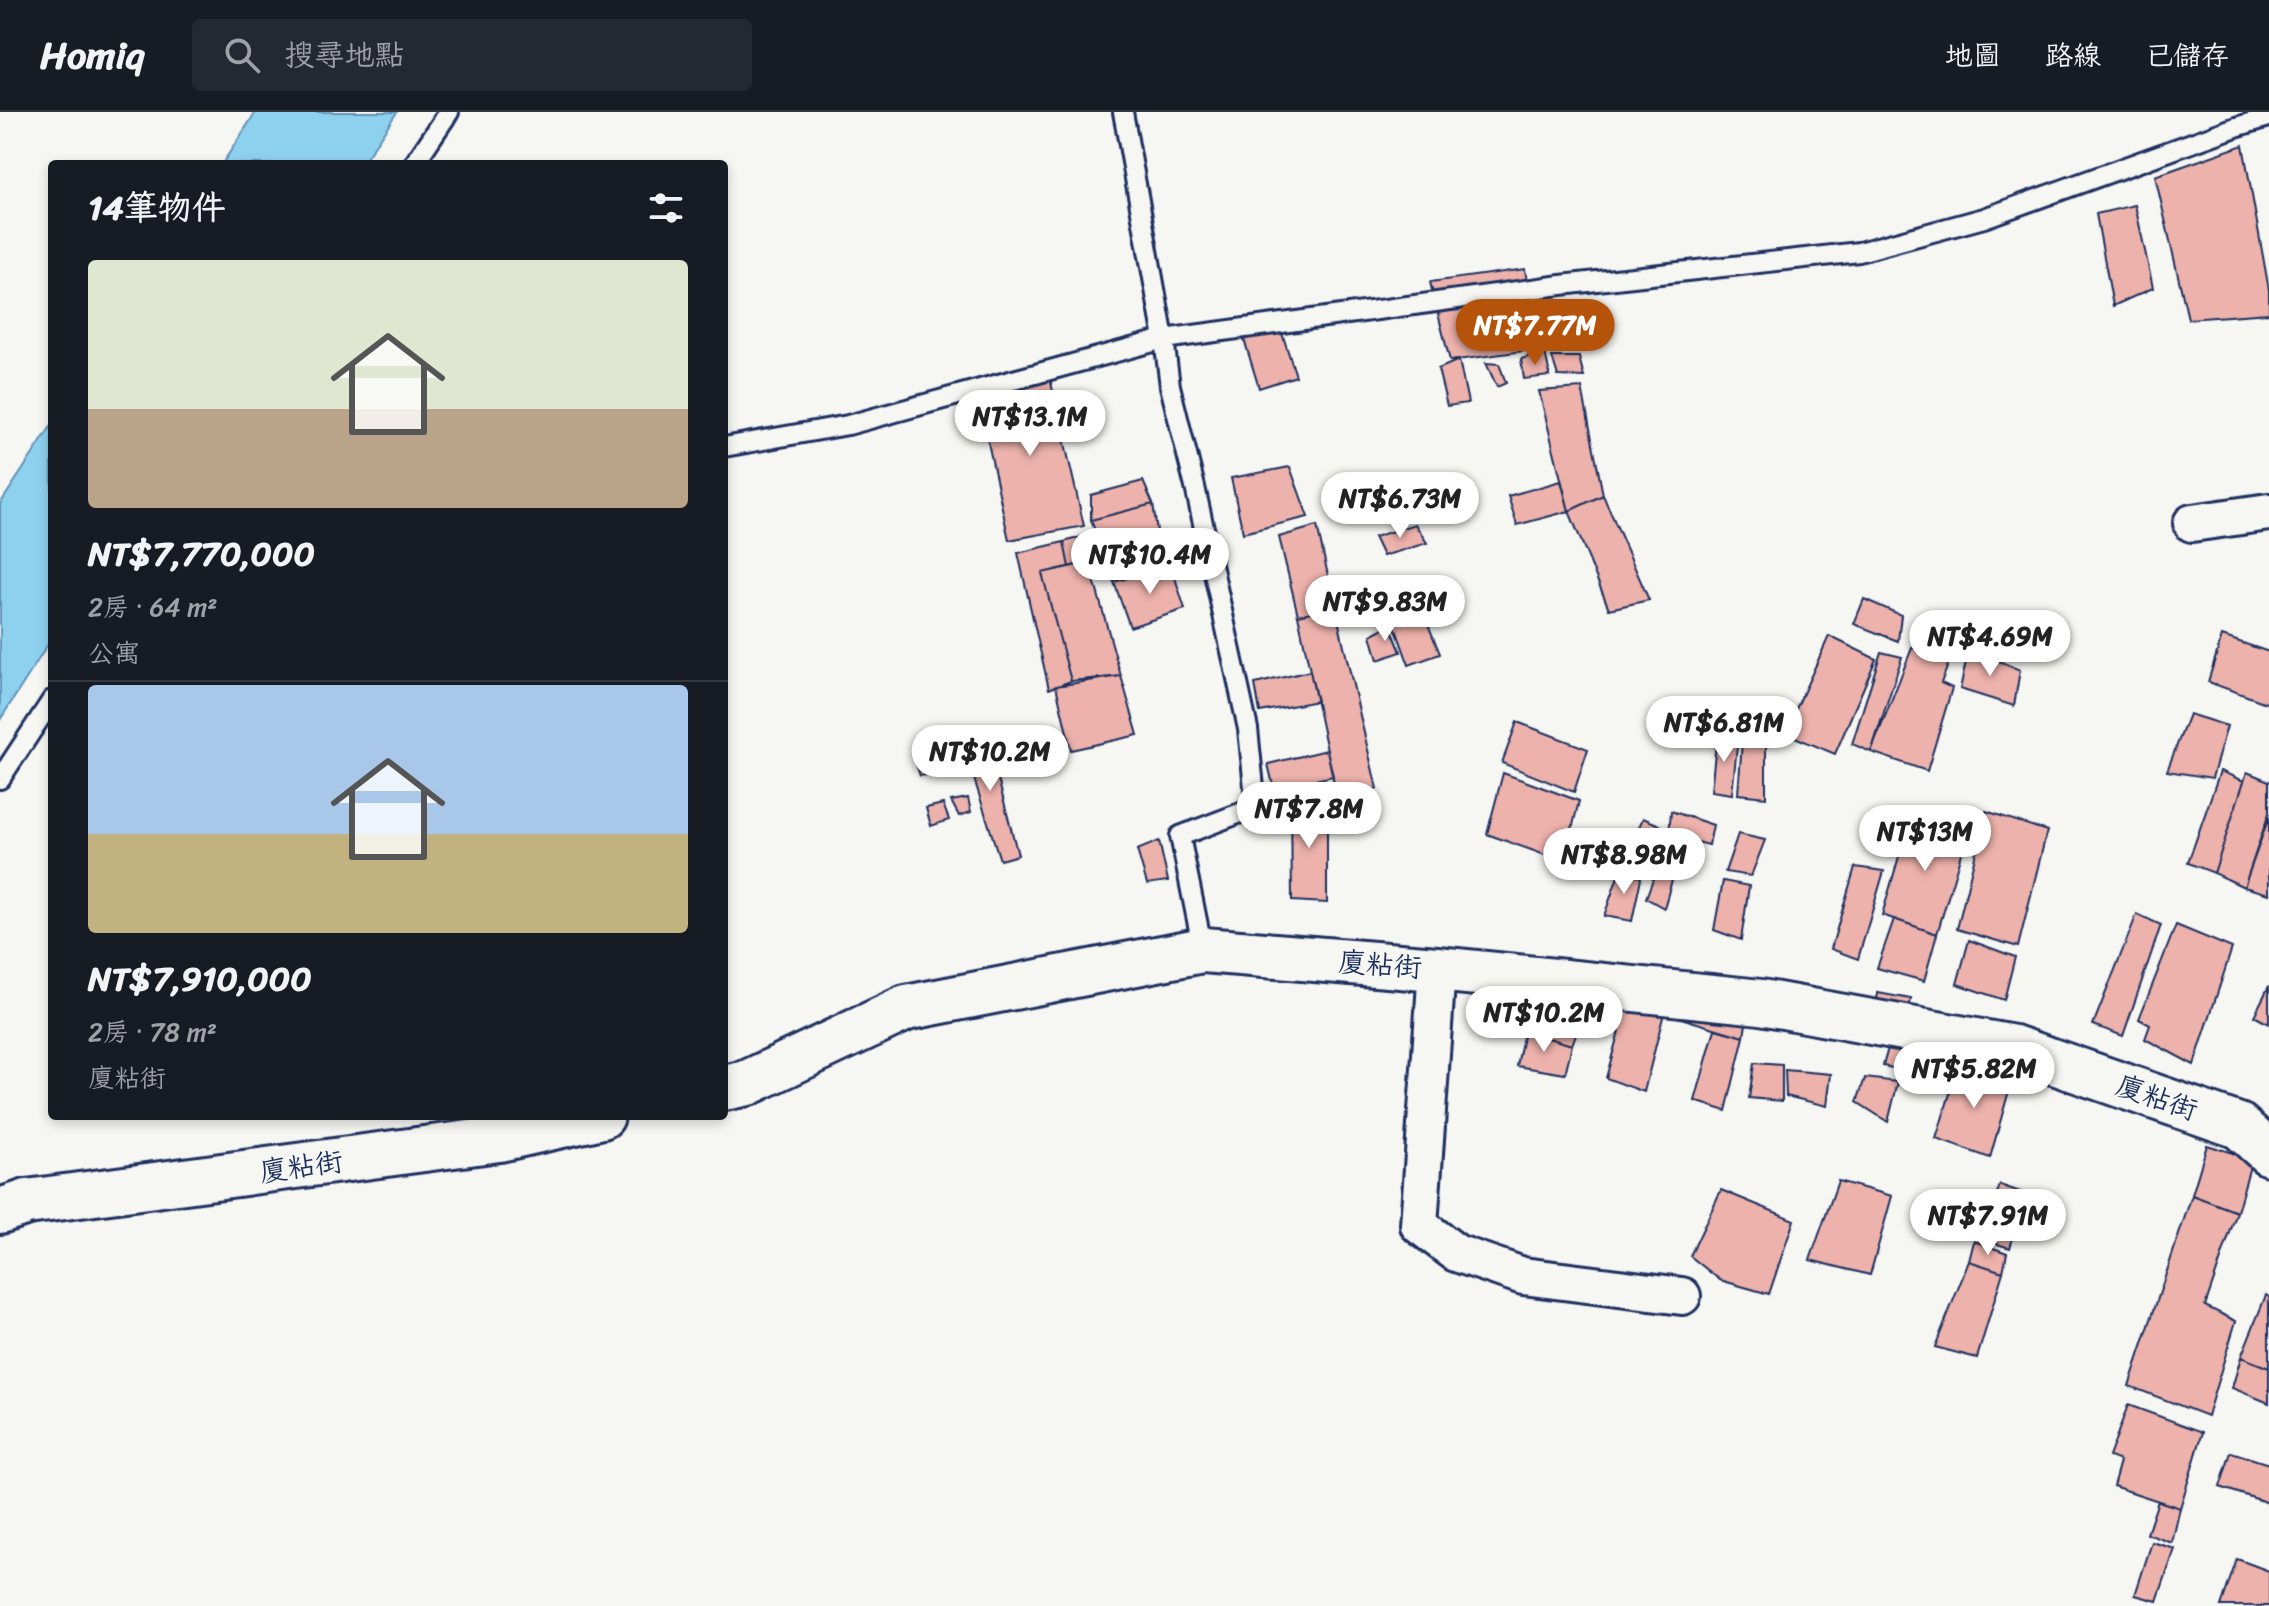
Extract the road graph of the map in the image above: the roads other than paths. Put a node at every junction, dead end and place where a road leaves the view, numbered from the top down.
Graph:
1 (449, 112) edge
2 (1123, 112) edge
3 (2269, 117) edge
4 (417, 160) edge
5 (1164, 339) junction
6 (728, 446) edge
7 (2269, 512) edge
8 (2192, 523) dead end
9 (48, 706) edge
10 (0, 779) edge
11 (1203, 950) junction
12 (1437, 969) junction
13 (728, 1087) edge
14 (584, 1120) edge
15 (2259, 1136) edge
16 (0, 1211) edge
17 (1682, 1296) dead end

1 - 4 lane
2 - 5 lane
3 - 5 lane
5 - 6 lane
5 - 11 lane
7 - 8 street
9 - 10 lane
11 - 12 street, 廈粘街
11 - 13 street, 廈粘街
12 - 15 street, 廈粘街
12 - 17 street
14 - 16 street, 廈粘街

